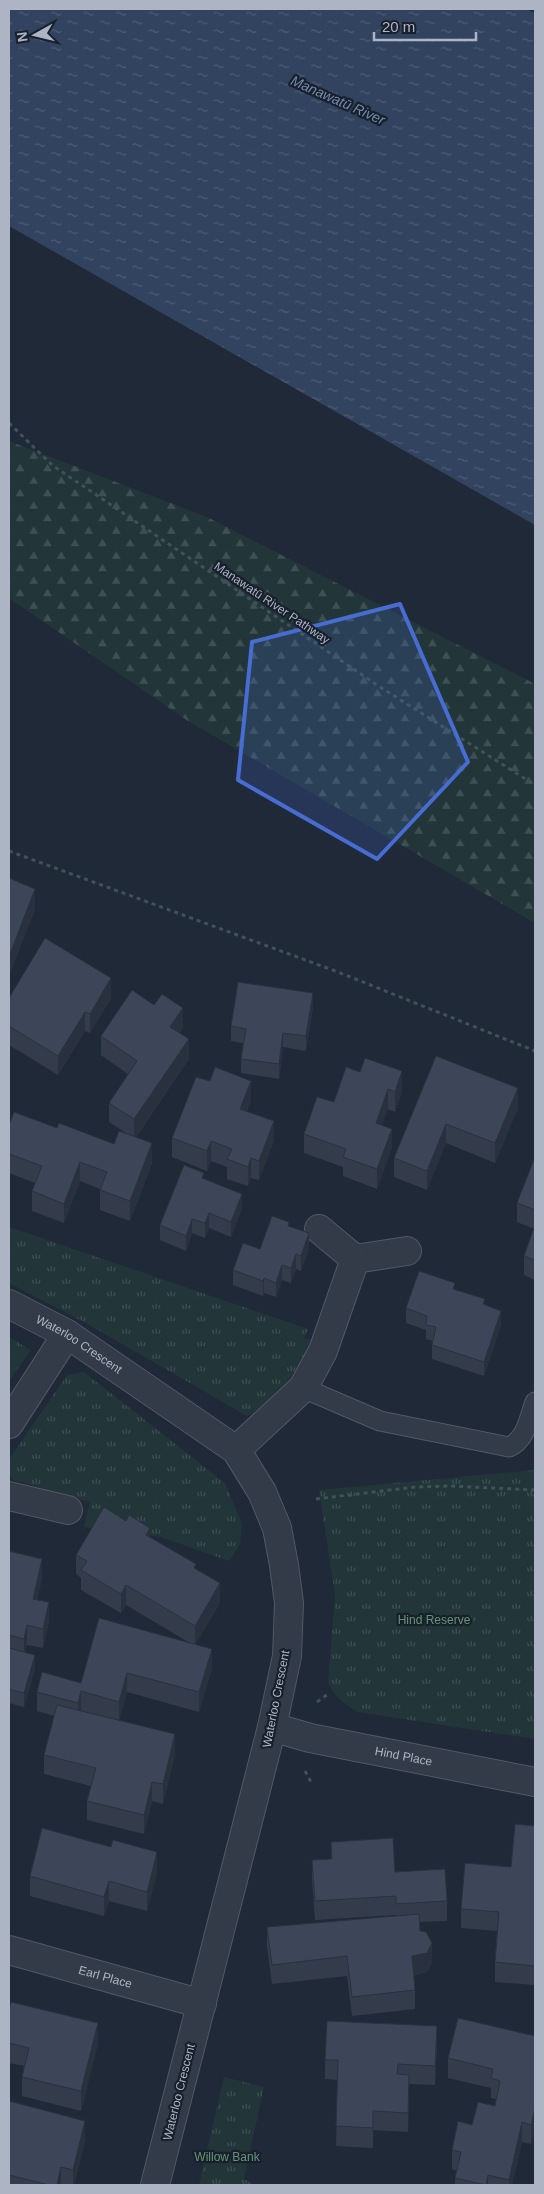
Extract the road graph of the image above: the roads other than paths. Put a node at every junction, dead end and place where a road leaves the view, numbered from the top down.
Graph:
1 (319, 1229) dead end
2 (407, 1251) dead end
3 (355, 1259) junction
4 (9, 1304) edge
5 (67, 1334) junction
6 (303, 1388) junction
7 (535, 1402) edge
8 (9, 1424) edge
9 (236, 1450) junction
10 (9, 1496) edge
11 (68, 1510) dead end
12 (272, 1727) junction
13 (535, 1782) edge
14 (9, 1950) edge
15 (202, 2004) junction
16 (155, 2185) edge

1 - 3 street
2 - 3 street
3 - 6 street
4 - 5 street, Waterloo Crescent
5 - 8 street
5 - 9 street, Waterloo Crescent
6 - 7 lane
6 - 9 street
9 - 12 street, Waterloo Crescent
10 - 11 street
12 - 13 street, Hind Place
12 - 15 street, Waterloo Crescent
14 - 15 street, Earl Place
15 - 16 street, Waterloo Crescent

